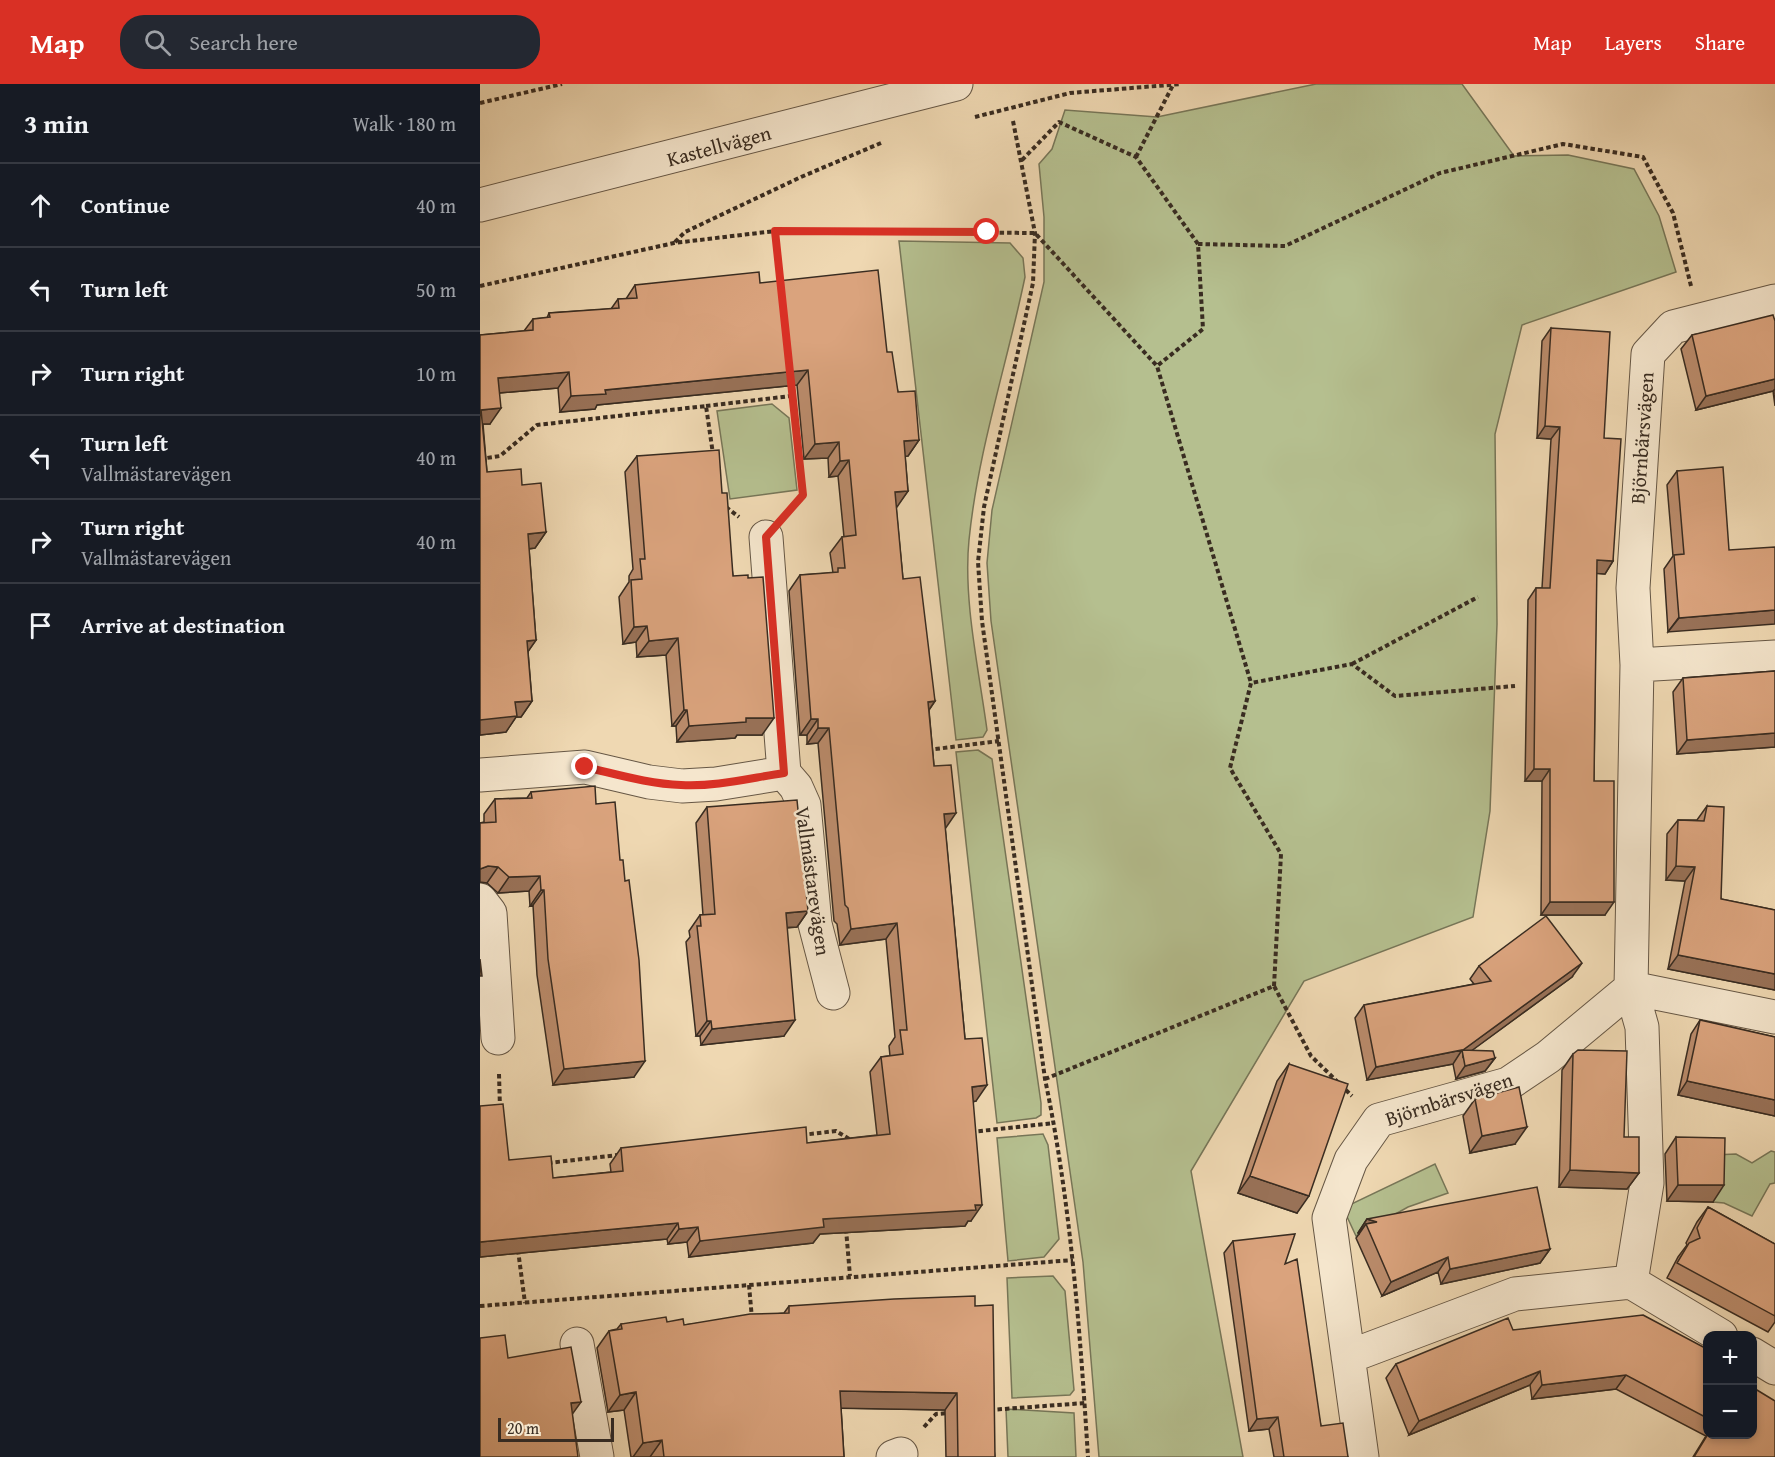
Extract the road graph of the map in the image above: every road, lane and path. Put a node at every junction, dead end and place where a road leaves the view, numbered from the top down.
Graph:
1 (562, 84) edge
2 (956, 84) edge
3 (1181, 84) edge
4 (1173, 85) edge
5 (480, 104) edge
6 (969, 118) dead end
7 (1013, 121) dead end
8 (892, 139) dead end
9 (1136, 157) junction
10 (1022, 160) junction
11 (480, 206) edge
12 (775, 231) junction
13 (1035, 233) junction
14 (674, 243) junction
15 (1198, 244) junction
16 (480, 286) edge
17 (781, 290) edge
18 (1775, 301) edge
19 (1699, 319) junction
20 (1157, 366) junction
21 (789, 372) edge
22 (792, 396) junction
23 (706, 406) junction
24 (480, 459) edge
25 (714, 460) edge
26 (721, 502) edge
27 (766, 537) junction
28 (1478, 597) dead end
29 (1775, 657) edge
30 (1352, 664) junction
31 (1637, 665) junction
32 (1251, 683) junction
33 (1515, 686) dead end
34 (999, 741) junction
35 (917, 751) edge
36 (784, 773) junction
37 (480, 775) edge
38 (480, 900) edge
39 (1274, 986) junction
40 (1631, 988) junction
41 (832, 993) dead end
42 (1775, 1017) edge
43 (498, 1038) joint
44 (1045, 1079) junction
45 (1352, 1097) dead end
46 (501, 1114) edge
47 (1054, 1123) junction
48 (836, 1131) junction
49 (961, 1133) edge
50 (790, 1136) edge
51 (837, 1142) edge
52 (856, 1144) edge
53 (630, 1154) edge
54 (540, 1164) edge
55 (845, 1220) edge
56 (517, 1246) edge
57 (1073, 1260) junction
58 (850, 1276) junction
59 (1630, 1282) junction
60 (749, 1285) junction
61 (525, 1303) junction
62 (480, 1306) edge
63 (753, 1331) edge
64 (1714, 1331) edge
65 (577, 1344) dead end
66 (1348, 1357) junction
67 (1757, 1357) edge
68 (1775, 1368) edge
69 (1085, 1403) junction
70 (982, 1410) edge
71 (959, 1412) edge
72 (897, 1455) edge
73 (597, 1457) edge
74 (1088, 1457) edge
75 (1362, 1457) edge

1 - 5 path
2 - 11 street, Kastellvägen
3 - 4 path
4 - 6 path
4 - 9 path
7 - 10 path
8 - 14 path
9 - 10 path
9 - 15 path
10 - 13 path
12 - 13 path
12 - 14 path
12 - 17 path
13 - 20 path
13 - 34 path
14 - 16 path
15 - 19 path
15 - 20 path
18 - 19 street, Björnbärsvägen
19 - 31 street, Björnbärsvägen
20 - 32 path
21 - 22 path
22 - 23 path
22 - 27 path
23 - 24 path
23 - 25 path
26 - 27 path
27 - 36 street, Vallmästarevägen
28 - 30 path
29 - 31 street
30 - 32 path
30 - 33 path
31 - 40 street, Björnbärsvägen
32 - 39 path
34 - 35 path
34 - 44 path
36 - 37 street
36 - 41 street, Vallmästarevägen
38 - 43 street
39 - 44 path
39 - 45 path
40 - 42 street
40 - 59 street, Björnbärsvägen
40 - 66 street, Björnbärsvägen
43 - 46 path
44 - 47 path
47 - 49 path
47 - 57 path
48 - 50 path
48 - 51 path
48 - 52 path
53 - 54 path
55 - 58 path
56 - 61 path
57 - 58 path
57 - 69 path
58 - 60 path
59 - 64 street
59 - 66 street
60 - 61 path
60 - 63 path
61 - 62 path
65 - 73 street
66 - 75 street, Björnbärsvägen
67 - 68 street
69 - 70 path
69 - 74 path
71 - 72 path

